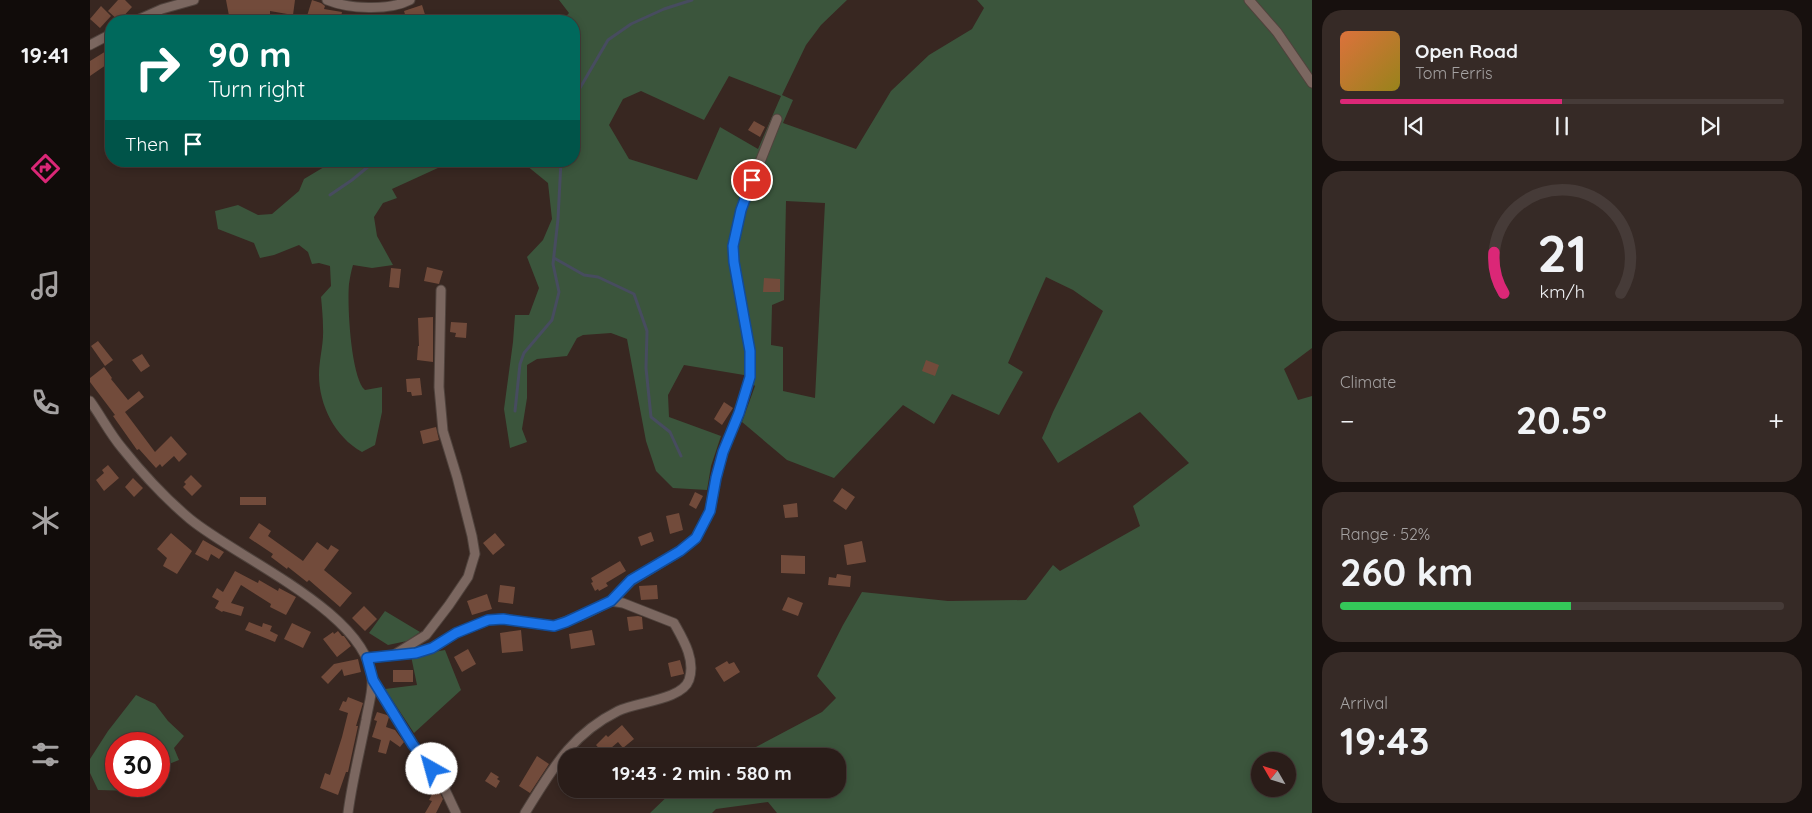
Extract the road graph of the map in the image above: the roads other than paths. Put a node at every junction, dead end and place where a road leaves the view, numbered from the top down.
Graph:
1 (194, 0) edge
2 (327, 0) edge
3 (410, 0) edge
4 (1249, 0) edge
5 (148, 15) edge
6 (105, 37) edge
7 (90, 45) edge
8 (1312, 83) edge
9 (778, 119) dead end
10 (440, 290) dead end
11 (90, 401) edge
12 (611, 601) junction
13 (396, 654) junction
14 (367, 658) junction
15 (373, 680) junction
16 (348, 813) edge
17 (456, 813) edge
18 (525, 813) edge

1 - 5 street
2 - 3 street
4 - 8 street
6 - 7 street
9 - 12 street
10 - 13 street
11 - 14 street
12 - 13 street
12 - 18 street
13 - 14 street
14 - 15 street
15 - 16 street
15 - 17 street

